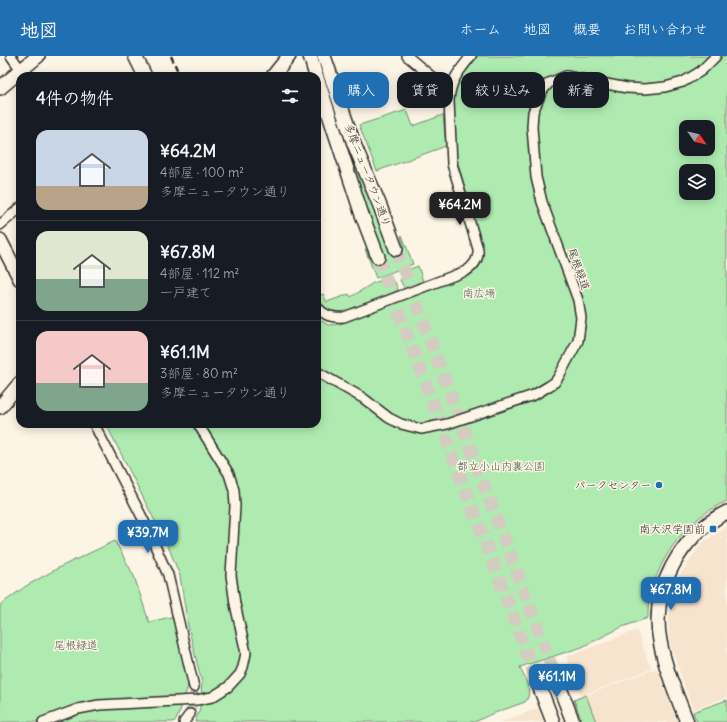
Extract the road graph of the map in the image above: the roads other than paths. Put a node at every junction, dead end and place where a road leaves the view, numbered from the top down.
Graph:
1 (12, 56) edge
2 (38, 56) edge
3 (135, 56) edge
4 (289, 56) edge
5 (310, 56) edge
6 (324, 56) edge
7 (407, 56) edge
8 (471, 56) edge
9 (716, 56) edge
10 (21, 70) junction
11 (19, 72) edge
12 (142, 72) edge
13 (276, 72) edge
14 (315, 72) edge
15 (427, 72) edge
16 (16, 74) edge
17 (453, 80) edge
18 (0, 88) edge
19 (321, 89) edge
20 (449, 108) edge
21 (16, 211) edge
22 (0, 225) edge
23 (0, 240) edge
24 (396, 249) tunnel mouth
25 (378, 257) tunnel mouth
26 (16, 271) edge
27 (321, 312) edge
28 (321, 374) edge
29 (16, 388) edge
30 (0, 407) edge
31 (96, 428) edge
32 (200, 428) edge
33 (727, 512) edge
34 (556, 675) tunnel mouth
35 (538, 683) tunnel mouth
36 (194, 687) tunnel mouth
37 (190, 714) tunnel mouth
38 (43, 722) edge
39 (184, 722) edge
40 (553, 722) edge
41 (573, 722) edge
42 (687, 722) edge

1 - 10 street
2 - 10 main road
3 - 12 main road
4 - 13 main road
5 - 14 main road, 多摩ニュータウン通り
6 - 24 main road, 多摩ニュータウン通り
7 - 15 street
8 - 17 street
9 - 28 street, 尾根緑道
10 - 11 main road
16 - 18 main road
19 - 25 main road, 多摩ニュータウン通り
20 - 27 street
21 - 22 street
23 - 26 main road
29 - 30 main road
31 - 36 street
32 - 38 street
33 - 42 main road
34 - 41 main road
35 - 40 main road
37 - 39 street

